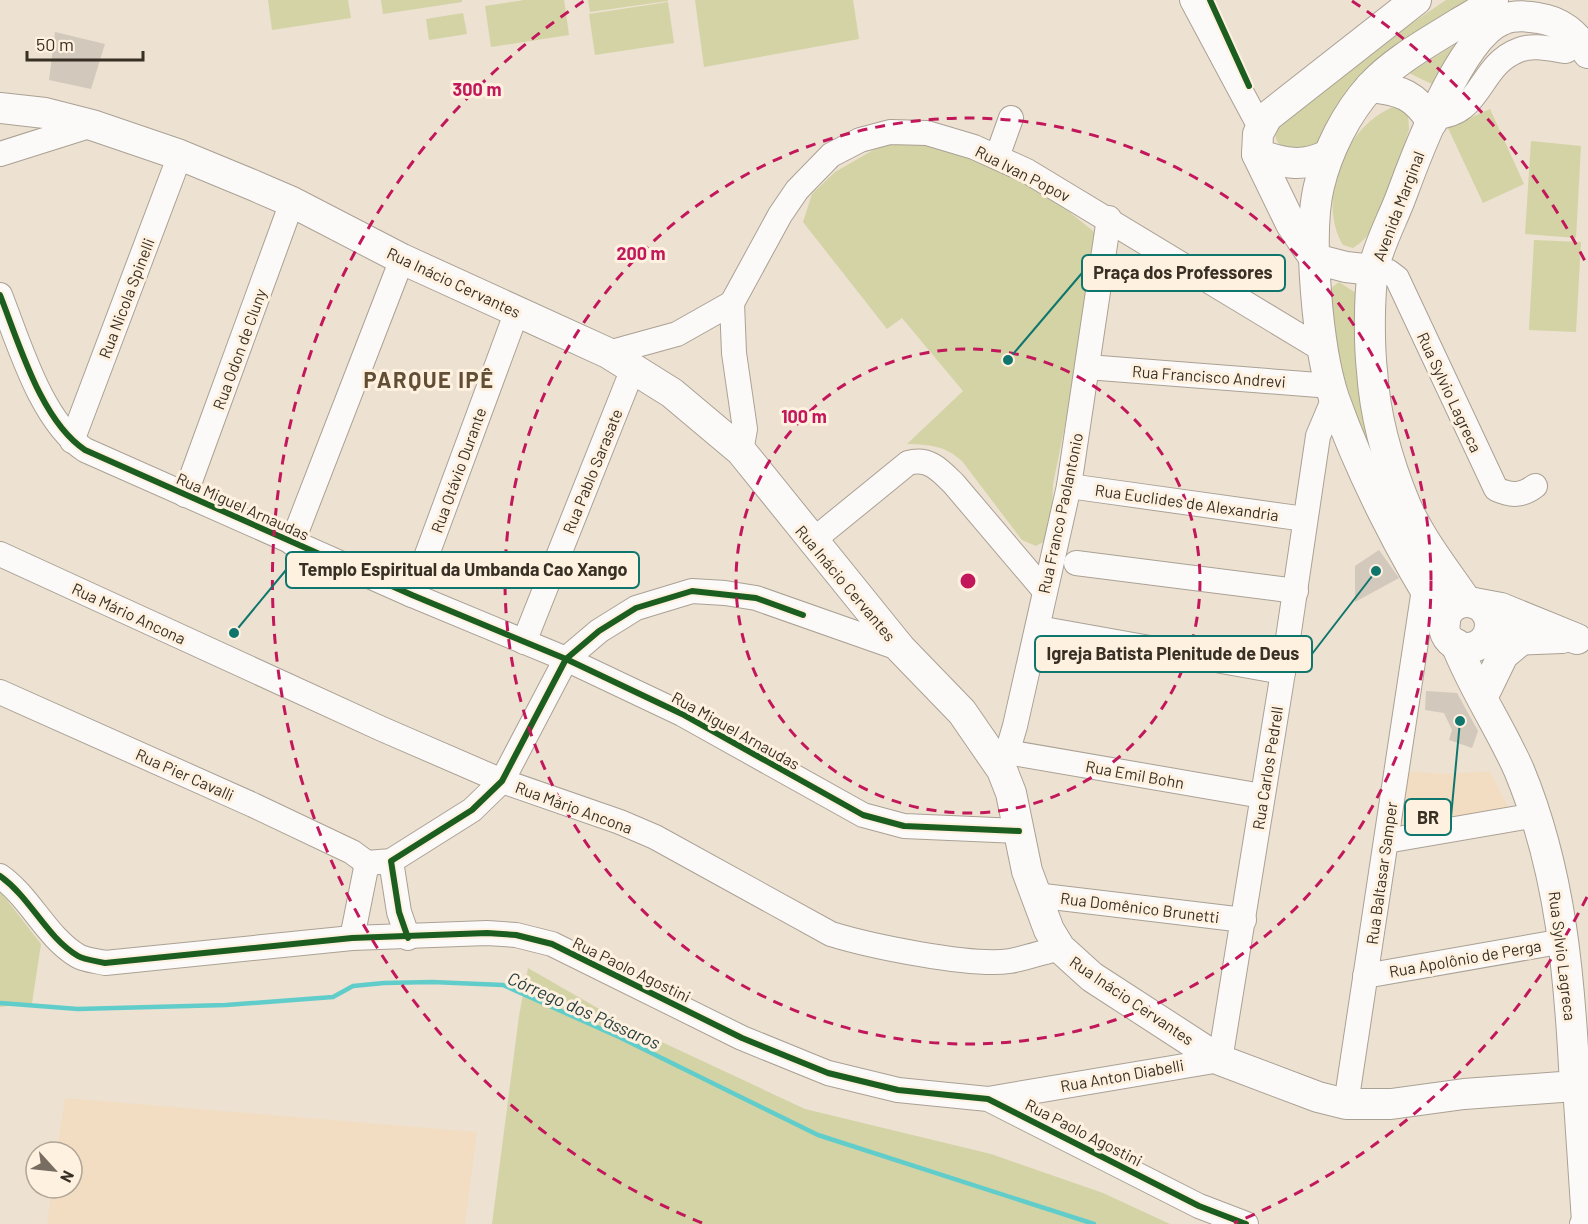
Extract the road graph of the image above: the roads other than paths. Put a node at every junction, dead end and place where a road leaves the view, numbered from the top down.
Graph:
1 (1192, 0) edge
2 (1416, 0) edge
3 (1493, 0) edge
4 (1577, 52) edge
5 (1370, 87) junction
6 (0, 108) edge
7 (1011, 118) dead end
8 (1433, 120) junction
9 (92, 125) junction
10 (1258, 141) junction
11 (0, 154) edge
12 (180, 155) junction
13 (1328, 155) junction
14 (998, 157) junction
15 (292, 202) junction
16 (1109, 219) junction
17 (1315, 258) junction
18 (402, 259) junction
19 (1373, 270) junction
20 (0, 295) edge
21 (732, 303) junction
22 (517, 311) junction
23 (1323, 351) junction
24 (621, 359) junction
25 (1087, 367) junction
26 (1333, 392) junction
27 (72, 441) junction
28 (1355, 447) junction
29 (741, 451) junction
30 (1312, 475) junction
31 (1069, 486) junction
32 (1536, 486) dead end
33 (186, 495) junction
34 (1305, 519) junction
35 (812, 542) junction
36 (292, 543) junction
37 (0, 554) edge
38 (1076, 563) dead end
39 (1044, 590) junction
40 (1424, 590) junction
41 (1296, 591) junction
42 (412, 595) junction
43 (1481, 604) junction
44 (1038, 628) junction
45 (1462, 636) junction
46 (1521, 639) junction
47 (1582, 640) edge
48 (524, 642) junction
49 (1416, 643) junction
50 (901, 649) junction
51 (566, 659) junction
52 (1283, 672) junction
53 (0, 692) edge
54 (1485, 695) junction
55 (1005, 761) junction
56 (502, 781) junction
57 (1262, 796) junction
58 (1536, 815) junction
59 (1019, 831) junction
60 (1386, 841) junction
61 (379, 862) junction
62 (0, 876) edge
63 (1035, 895) junction
64 (1244, 920) junction
65 (352, 938) junction
66 (408, 938) junction
67 (1564, 940) junction
68 (1060, 948) junction
69 (1365, 976) junction
70 (1220, 1060) junction
71 (1584, 1086) edge
72 (988, 1099) junction
73 (1346, 1104) junction
74 (1246, 1224) edge
75 (1582, 1224) edge

1 - 10 street
2 - 10 main road
3 - 5 main road
4 - 8 main road, Avenida Marginal
5 - 8 main road
5 - 13 main road
6 - 9 main road, Rua Inácio Cervantes
7 - 14 street
8 - 19 main road, Avenida Marginal
9 - 11 street
9 - 12 main road, Rua Inácio Cervantes
10 - 13 main road
10 - 17 main road
12 - 15 main road, Rua Inácio Cervantes
12 - 27 street, Rua Nicola Spinelli
13 - 17 main road
14 - 16 street, Rua Ivan Popov
14 - 21 street, Rua Ivan Popov
15 - 18 main road, Rua Inácio Cervantes
15 - 33 street, Rua Odon de Cluny
16 - 23 street, Rua Ivan Popov
16 - 25 street, Rua Franco Paolantonio
17 - 19 main road
17 - 23 main road
18 - 22 main road, Rua Inácio Cervantes
18 - 36 street
19 - 32 street, Rua Sylvio Lagreca
19 - 43 main road, Avenida Marginal
20 - 27 street, Rua Miguel Arnaudas
21 - 24 street
21 - 29 street
22 - 24 main road, Rua Inácio Cervantes
22 - 42 street, Rua Otávio Durante
23 - 26 main road
24 - 29 main road, Rua Inácio Cervantes
24 - 48 street, Rua Pablo Sarasate
25 - 26 street, Rua Francisco Andrevi
25 - 31 street, Rua Franco Paolantonio
26 - 28 main road
26 - 30 street, Rua Carlos Pedrell
27 - 33 street, Rua Miguel Arnaudas
28 - 30 street
28 - 40 main road
29 - 35 main road, Rua Inácio Cervantes
30 - 34 street, Rua Carlos Pedrell
31 - 34 street, Rua Euclides de Alexandria
31 - 39 street, Rua Franco Paolantonio
33 - 36 street, Rua Miguel Arnaudas
34 - 41 street, Rua Carlos Pedrell
35 - 39 street
35 - 50 main road, Rua Inácio Cervantes
36 - 42 street, Rua Miguel Arnaudas
37 - 56 street, Rua Mário Ancona
38 - 41 street
39 - 44 street, Rua Franco Paolantonio
40 - 45 main road
40 - 49 street, Rua Baltasar Samper
41 - 52 street, Rua Carlos Pedrell
42 - 48 street, Rua Miguel Arnaudas
43 - 45 main road
43 - 45 main road
43 - 47 main road
44 - 52 street
44 - 55 street, Rua Franco Paolantonio
45 - 46 main road
45 - 49 street
45 - 54 main road, Rua Sylvio Lagreca
46 - 47 main road
46 - 54 main road
48 - 51 street, Rua Miguel Arnaudas
49 - 60 street, Rua Baltasar Samper
50 - 51 street
50 - 55 main road, Rua Inácio Cervantes
51 - 56 street
51 - 59 street, Rua Miguel Arnaudas
52 - 57 street, Rua Carlos Pedrell
53 - 61 street, Rua Pier Cavalli
54 - 58 main road, Rua Sylvio Lagreca
55 - 57 street, Rua Emil Bohn
55 - 59 main road, Rua Inácio Cervantes
56 - 61 street
56 - 68 street, Rua Mário Ancona
57 - 64 street, Rua Carlos Pedrell
58 - 60 street
58 - 67 main road, Rua Sylvio Lagreca
59 - 63 main road, Rua Inácio Cervantes
60 - 69 street, Rua Baltasar Samper
61 - 65 street
61 - 66 street
62 - 65 street, Rua Paolo Agostini
63 - 64 street, Rua Domênico Brunetti
63 - 68 main road, Rua Inácio Cervantes
64 - 70 street, Rua Carlos Pedrell
65 - 66 street, Rua Paolo Agostini
66 - 72 street, Rua Paolo Agostini
67 - 69 street, Rua Apolônio de Perga
67 - 71 main road, Rua Sylvio Lagreca
68 - 70 main road, Rua Inácio Cervantes
69 - 73 street, Rua Baltasar Samper
70 - 72 street, Rua Anton Diabelli
70 - 73 main road, Rua Inácio Cervantes
71 - 73 main road, Rua Inácio Cervantes
71 - 75 street, Rua Sylvio Lagreca
72 - 74 street, Rua Paolo Agostini

